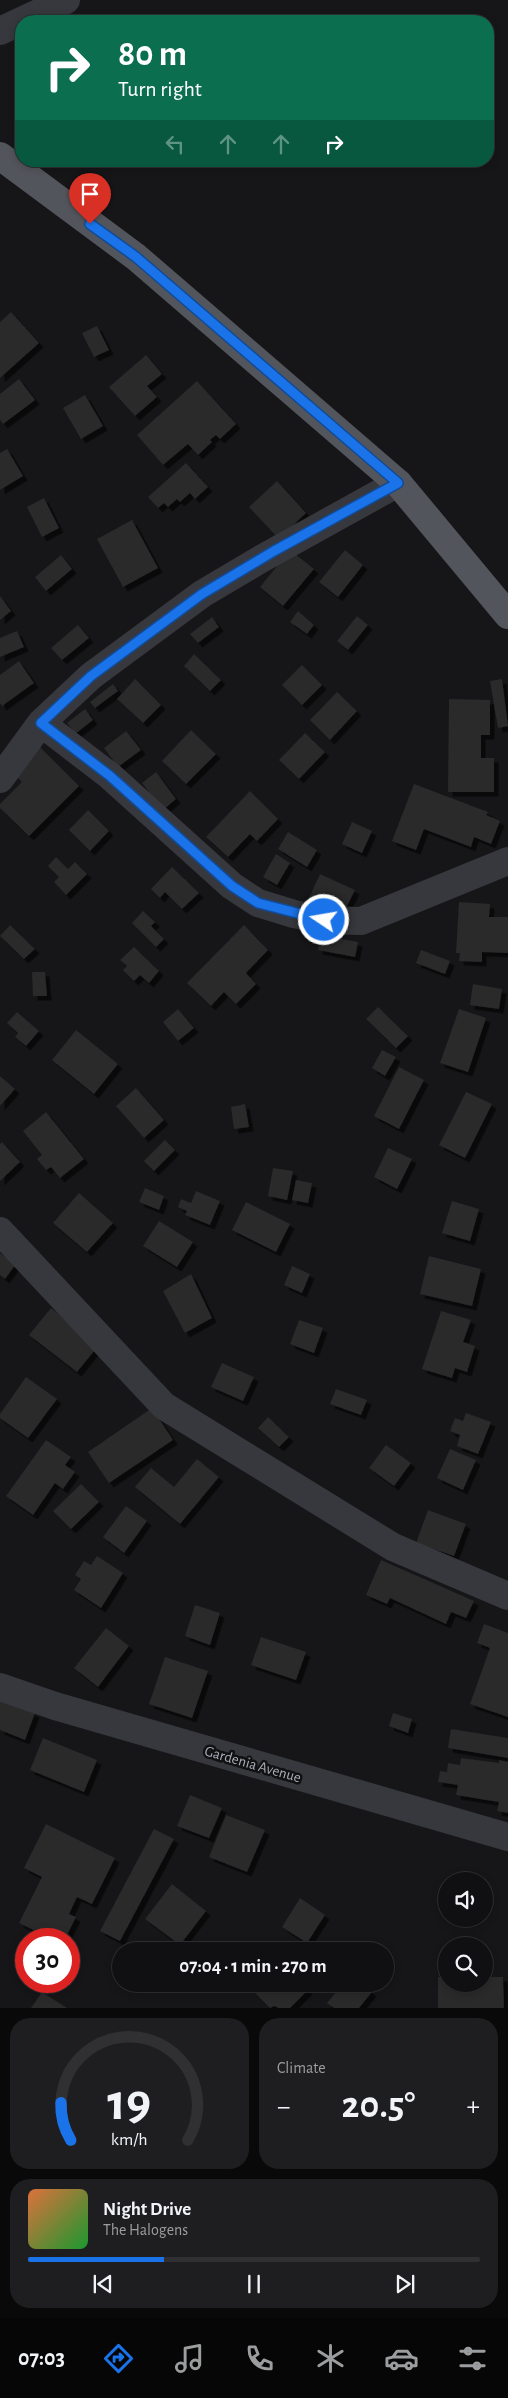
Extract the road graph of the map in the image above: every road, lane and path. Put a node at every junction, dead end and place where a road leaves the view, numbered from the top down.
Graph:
1 (66, 0) edge
2 (34, 15) edge
3 (15, 24) edge
4 (0, 31) edge
5 (0, 156) edge
6 (398, 483) junction
7 (508, 615) edge
8 (41, 723) junction
9 (0, 779) edge
10 (508, 861) edge
11 (0, 1231) edge
12 (508, 1596) edge
13 (0, 1686) edge
14 (508, 1837) edge

1 - 2 street
3 - 4 street
5 - 6 main road
6 - 7 main road
6 - 8 street
8 - 9 street
8 - 10 street
11 - 12 street
13 - 14 street, Gardenia Avenue

